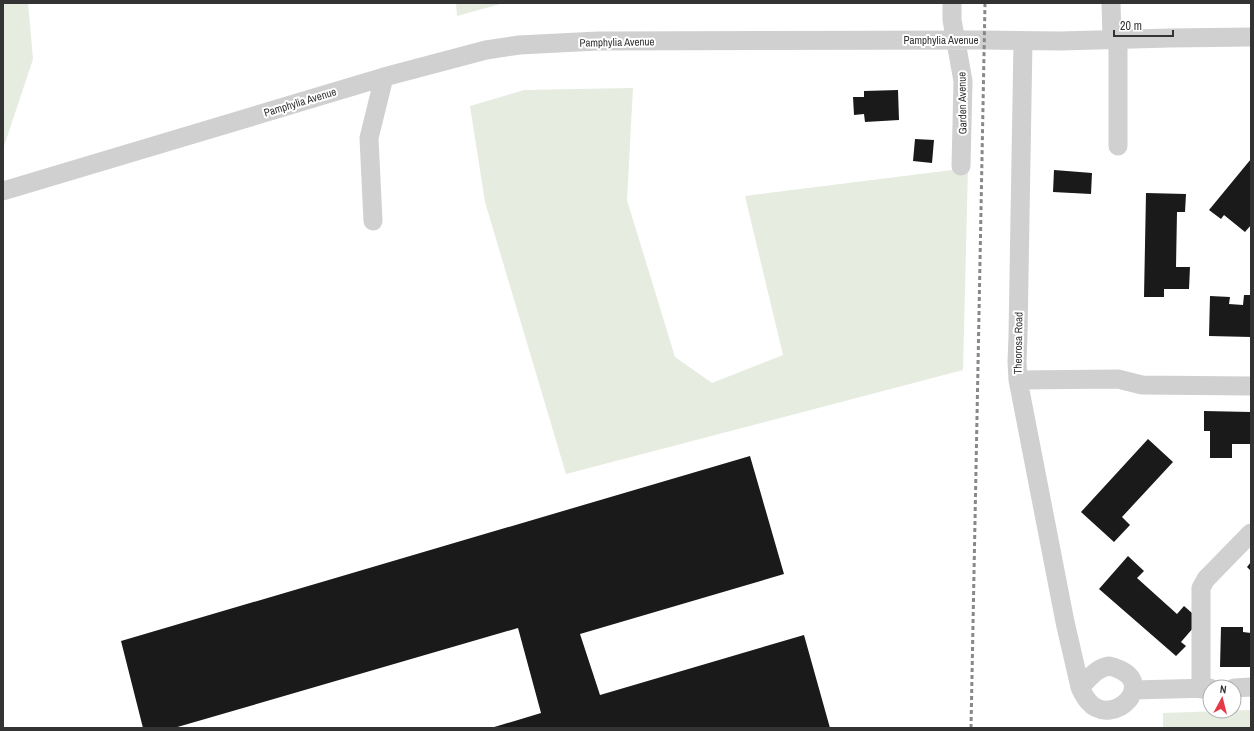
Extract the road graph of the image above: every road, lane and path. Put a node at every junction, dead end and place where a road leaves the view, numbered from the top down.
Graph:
1 (952, 3) edge
2 (1111, 3) edge
3 (1251, 37) edge
4 (956, 40) junction
5 (1023, 40) junction
6 (1115, 40) junction
7 (384, 77) junction
8 (1118, 146) dead end
9 (962, 166) dead end
10 (3, 190) edge
11 (373, 220) dead end
12 (1018, 380) junction
13 (1251, 386) edge
14 (1251, 533) edge
15 (1204, 679) edge
16 (1202, 685) edge
17 (1080, 687) junction
18 (1133, 690) junction

1 - 4 street, Garden Avenue
2 - 6 street
3 - 6 street, Pamphylia Avenue
4 - 5 street, Pamphylia Avenue
4 - 7 street, Pamphylia Avenue
4 - 9 street, Garden Avenue
5 - 6 street, Pamphylia Avenue
5 - 12 street, Theorosa Road
6 - 8 street
7 - 10 street, Pamphylia Avenue
7 - 11 street
12 - 13 street
12 - 17 street, Theorosa Road
14 - 15 street
16 - 18 street
17 - 18 street
17 - 18 street

